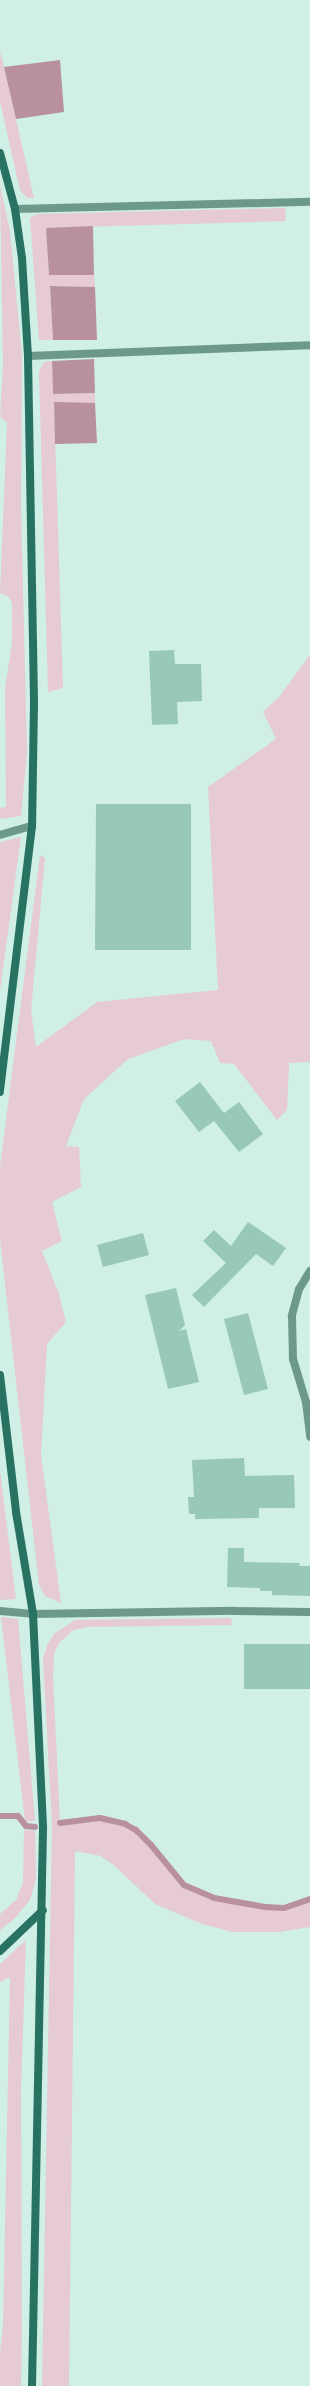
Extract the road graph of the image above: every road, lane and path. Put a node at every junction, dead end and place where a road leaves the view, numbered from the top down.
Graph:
1 (0, 153) edge
2 (310, 202) edge
3 (15, 209) junction
4 (310, 345) edge
5 (28, 356) junction
6 (32, 826) junction
7 (0, 835) edge
8 (0, 1092) edge
9 (310, 1271) edge
10 (0, 1375) edge
11 (310, 1437) edge
12 (0, 1611) edge
13 (310, 1612) edge
14 (33, 1614) junction
15 (43, 1910) junction
16 (0, 1951) edge
17 (32, 2386) edge

1 - 3 street
2 - 3 street
3 - 5 street
4 - 5 street
5 - 6 street
6 - 7 street
6 - 8 street
9 - 11 street
10 - 14 street
12 - 14 street
13 - 14 street
14 - 15 street
15 - 16 street
15 - 17 street

